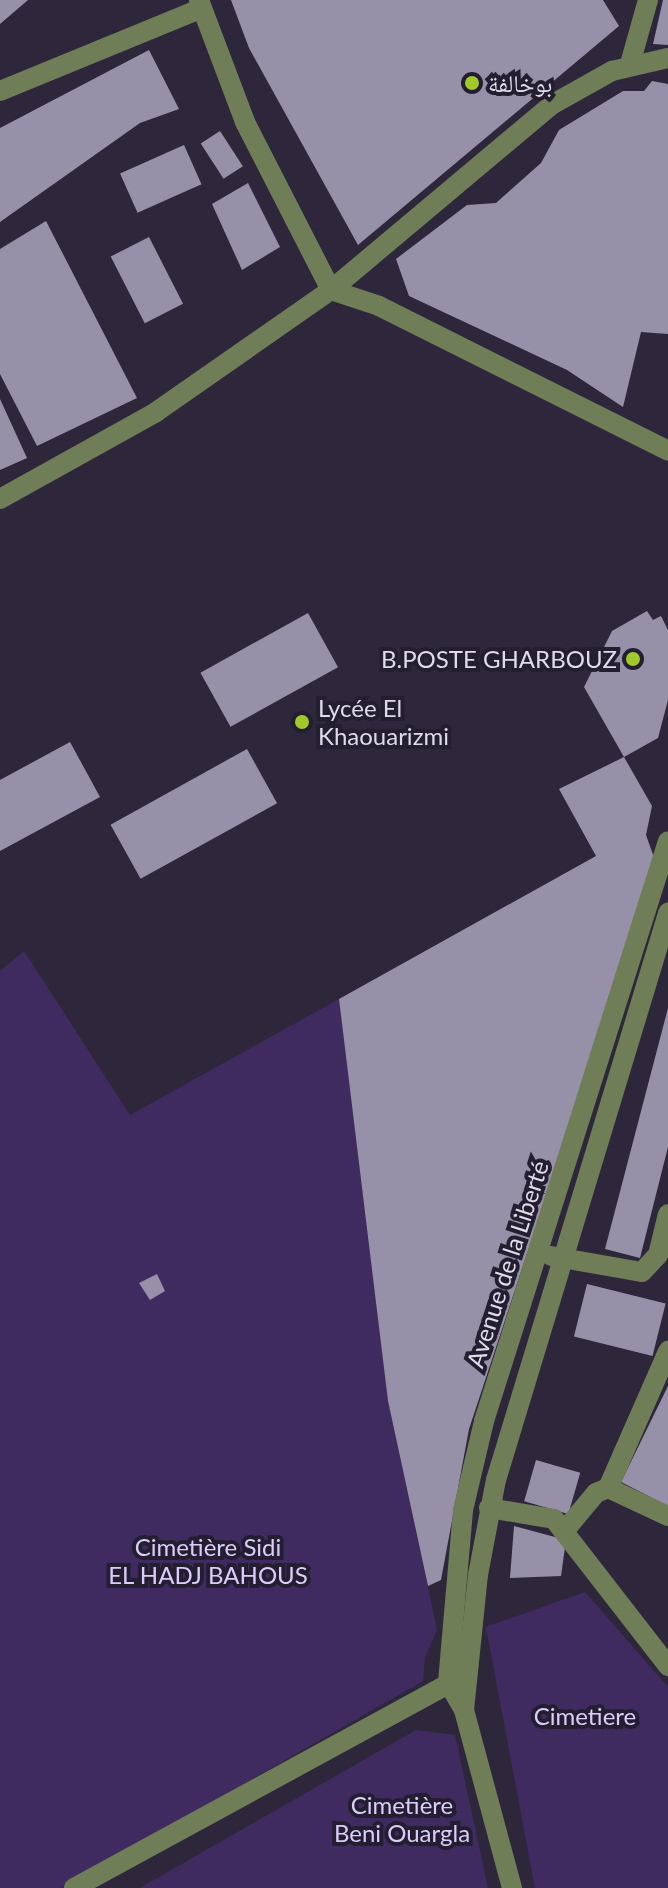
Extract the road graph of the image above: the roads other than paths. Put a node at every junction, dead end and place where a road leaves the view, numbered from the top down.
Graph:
1 (648, 0) edge
2 (200, 4) edge
3 (668, 58) edge
4 (630, 64) junction
5 (0, 91) edge
6 (331, 290) junction
7 (668, 451) edge
8 (0, 499) edge
9 (668, 841) edge
10 (668, 913) edge
11 (663, 947) edge
12 (668, 1214) edge
13 (539, 1252) junction
14 (561, 1260) junction
15 (668, 1351) edge
16 (608, 1488) junction
17 (489, 1508) junction
18 (668, 1516) edge
19 (566, 1529) junction
20 (668, 1666) edge
21 (458, 1679) junction
22 (74, 1888) edge
23 (512, 1888) edge

1 - 4 street
2 - 5 street
2 - 6 street
3 - 4 street
4 - 6 street
6 - 7 street
6 - 8 street
9 - 13 street, Avenue de la Liberté
10 - 11 street, Avenue de la Liberté
11 - 14 street, Avenue de la Liberté
12 - 14 street
13 - 14 street
13 - 21 street, Avenue de la Liberté
14 - 17 street, Avenue de la Liberté
15 - 16 street
16 - 18 street
16 - 19 street
17 - 19 street
17 - 21 street, Avenue de la Liberté
19 - 20 street
21 - 22 street
21 - 23 street, Avenue de la Liberté

